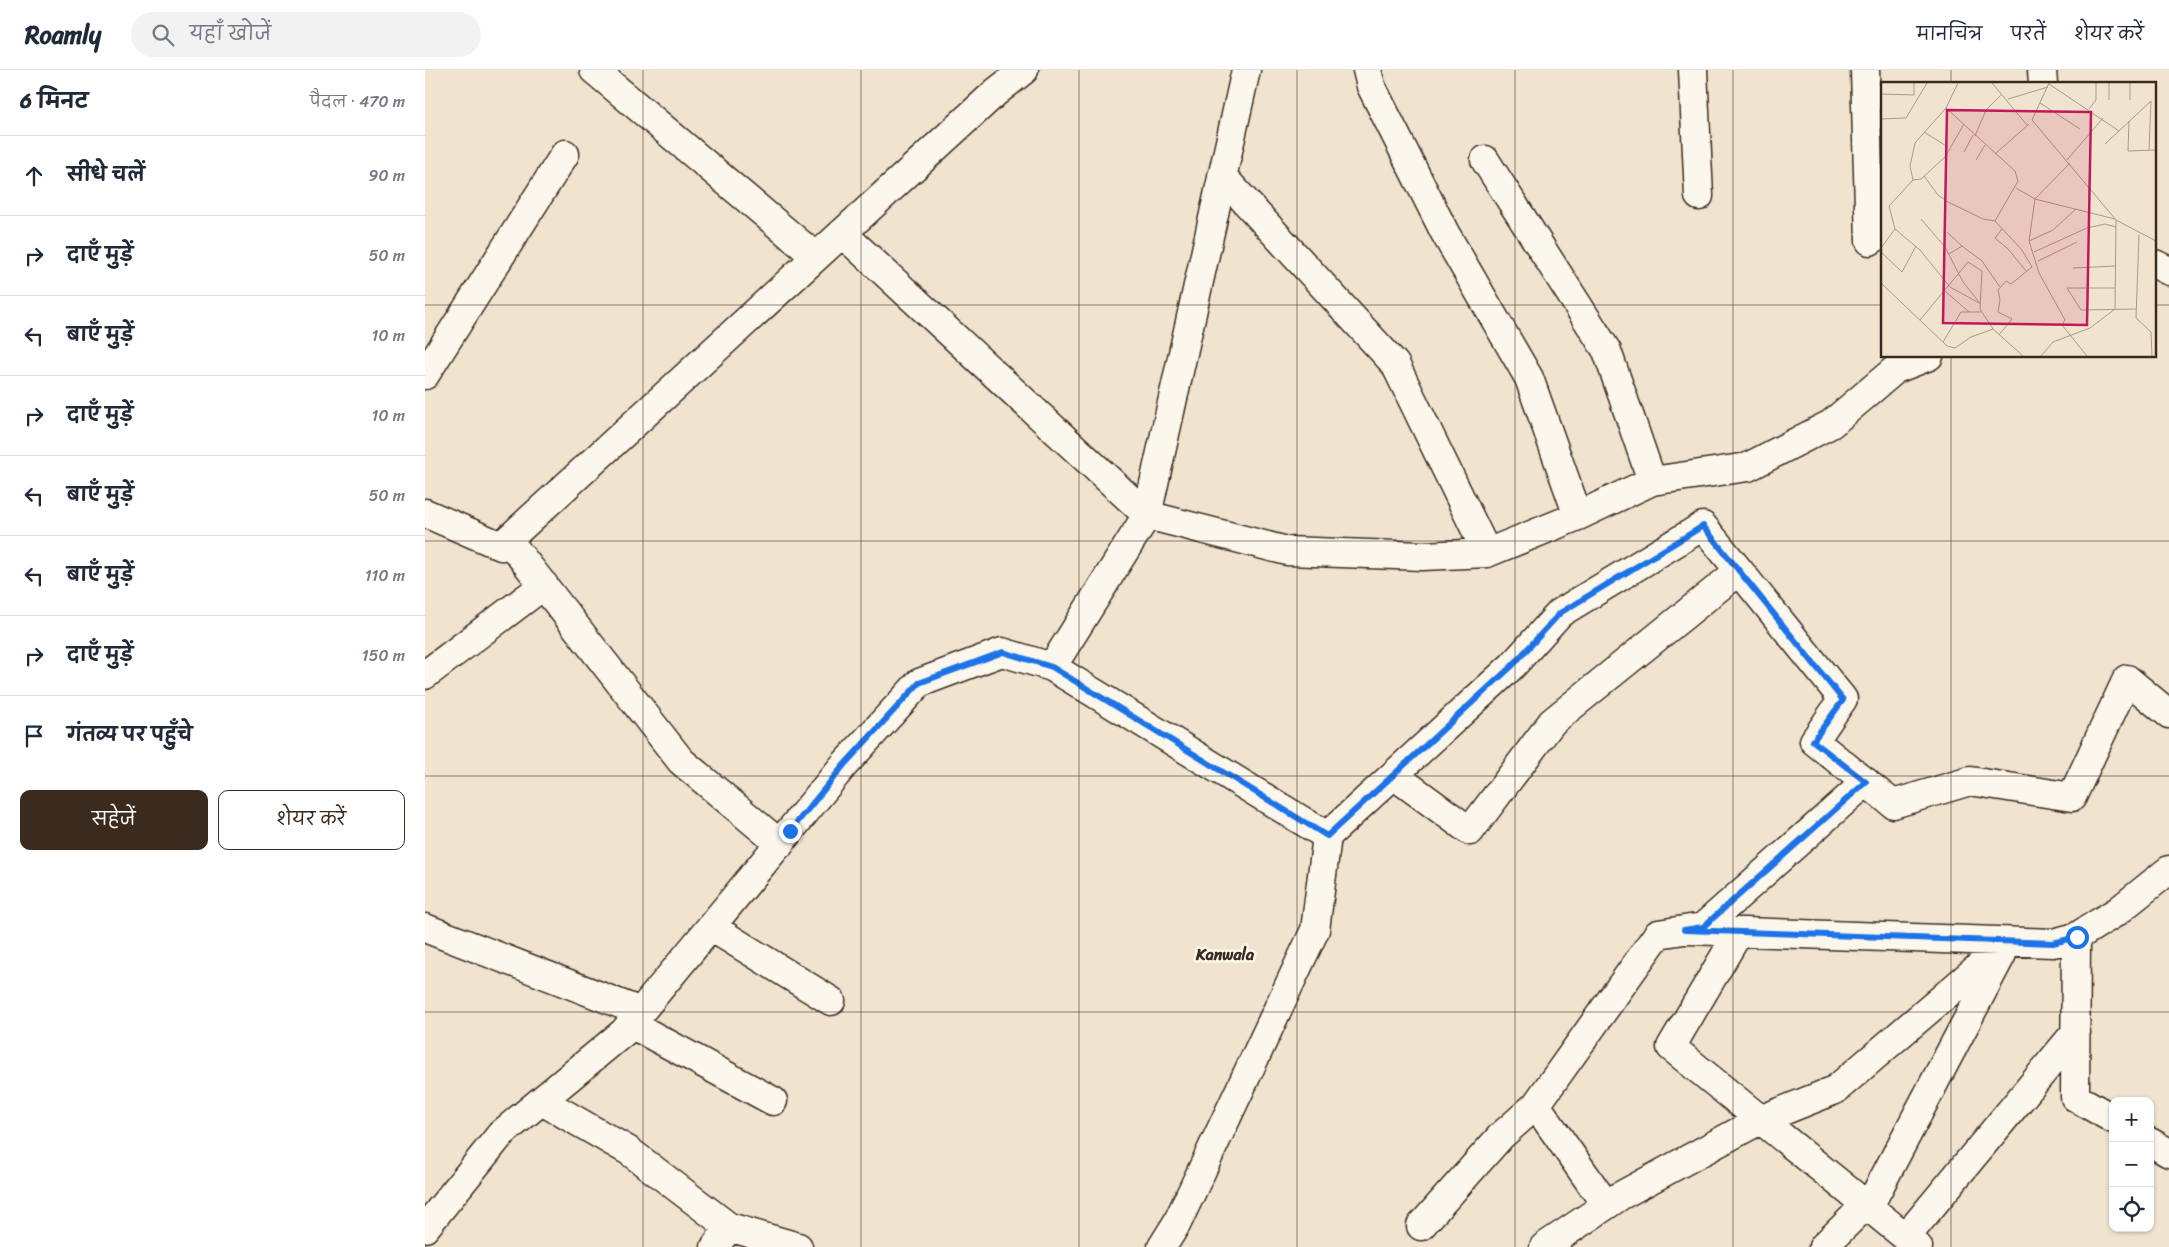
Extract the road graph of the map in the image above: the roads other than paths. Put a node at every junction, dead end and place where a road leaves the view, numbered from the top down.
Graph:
1 (594, 70) edge
2 (1023, 70) edge
3 (1246, 70) edge
4 (1367, 70) edge
5 (1693, 70) edge
6 (1865, 70) edge
7 (565, 154) dead end
8 (1485, 160) dead end
9 (1222, 176) junction
10 (1699, 196) dead end
11 (842, 233) junction
12 (1881, 233) edge
13 (816, 257) junction
14 (2157, 265) edge
15 (2169, 271) edge
16 (1924, 358) edge
17 (425, 375) edge
18 (1652, 481) junction
19 (425, 512) edge
20 (1147, 516) junction
21 (1578, 516) junction
22 (508, 540) junction
23 (1487, 553) junction
24 (1739, 571) junction
25 (543, 585) junction
26 (1052, 667) junction
27 (425, 675) edge
28 (2169, 714) edge
29 (1395, 776) junction
30 (1866, 782) junction
31 (1327, 836) junction
32 (780, 844) junction
33 (2169, 870) edge
34 (711, 927) junction
35 (425, 928) edge
36 (1684, 930) junction
37 (1739, 932) junction
38 (2077, 937) junction
39 (831, 1001) dead end
40 (636, 1018) junction
41 (2076, 1032) junction
42 (773, 1100) dead end
43 (542, 1101) junction
44 (1536, 1105) junction
45 (2109, 1117) edge
46 (1760, 1120) junction
47 (2154, 1144) edge
48 (2169, 1153) edge
49 (1867, 1204) junction
50 (1606, 1205) junction
51 (1421, 1226) dead end
52 (425, 1228) edge
53 (722, 1237) edge
54 (1912, 1242) edge
55 (798, 1247) edge
56 (1162, 1247) edge
57 (1544, 1247) edge
58 (1823, 1247) edge

1 - 13 street
2 - 11 street
3 - 9 street
4 - 21 street
5 - 10 street
6 - 12 street
7 - 17 street
8 - 18 street
9 - 20 street
9 - 23 street
11 - 13 street
11 - 20 street
13 - 22 street
14 - 15 street
16 - 18 street
18 - 21 street
19 - 22 street
20 - 23 street
20 - 26 street
21 - 23 street
22 - 25 street
24 - 29 street
24 - 29 street
24 - 30 street
25 - 27 street
25 - 32 street
26 - 31 street
26 - 32 street
28 - 30 street
29 - 31 street
30 - 36 street
31 - 56 street
32 - 34 street
33 - 38 street
34 - 39 street
34 - 40 street
35 - 40 street
36 - 37 street
36 - 44 street
37 - 38 street
37 - 46 street
38 - 41 street
40 - 42 street
40 - 43 street
41 - 45 street
41 - 54 street
43 - 52 street
43 - 53 street
44 - 50 street
44 - 51 street
46 - 49 street
46 - 49 street
46 - 50 street
47 - 48 street
49 - 54 street
49 - 58 street
50 - 57 street
53 - 55 street

